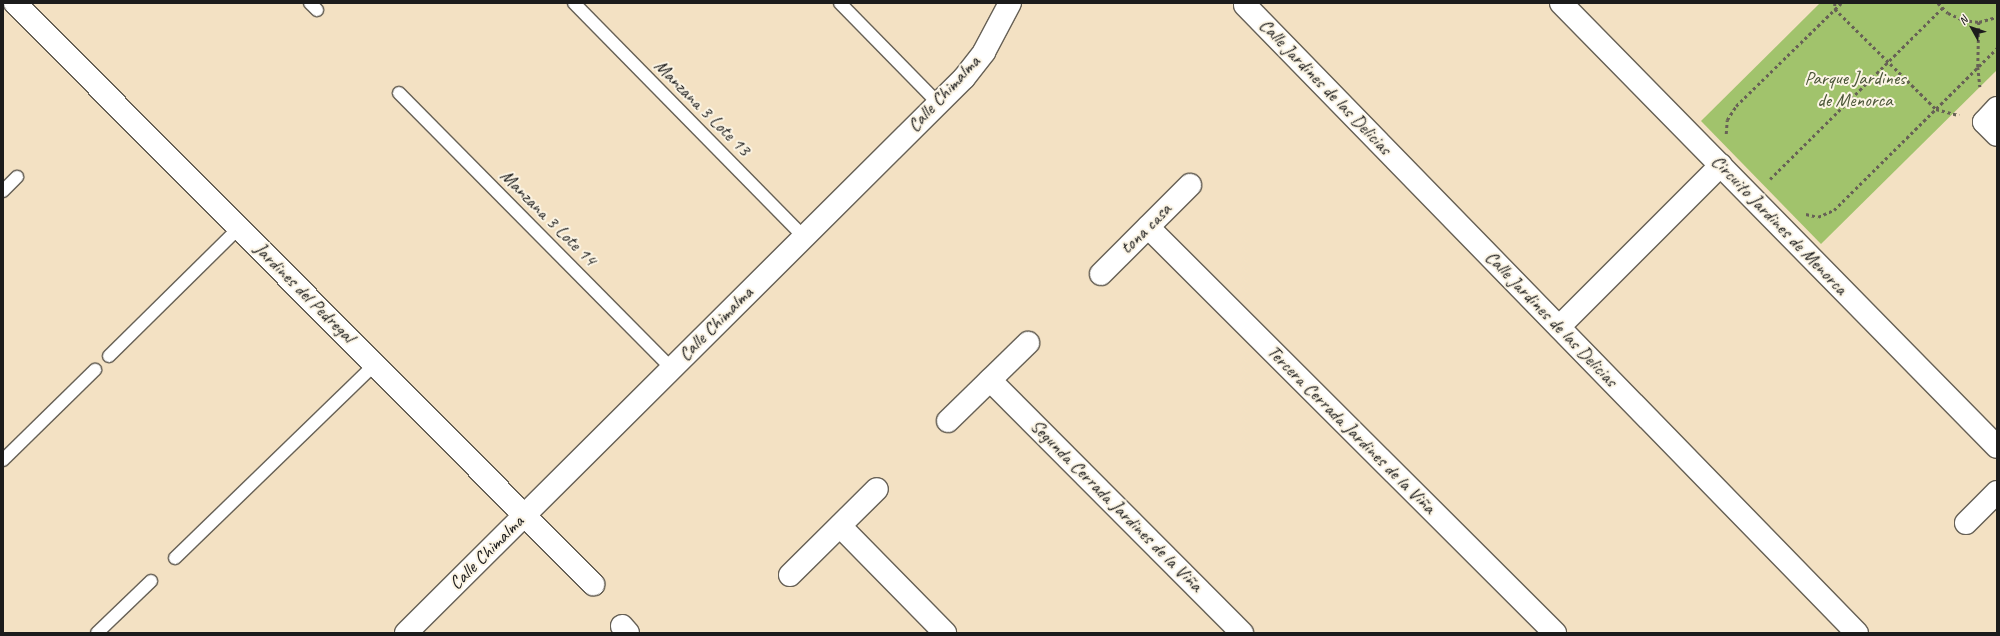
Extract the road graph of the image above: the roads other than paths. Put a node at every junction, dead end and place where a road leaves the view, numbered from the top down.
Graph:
1 (15, 3) edge
2 (574, 3) edge
3 (840, 3) edge
4 (1010, 3) edge
5 (1561, 3) edge
6 (1245, 5) dead end
7 (399, 93) dead end
8 (938, 103) junction
9 (1721, 165) junction
10 (17, 177) dead end
11 (1190, 185) dead end
12 (3, 191) edge
13 (1148, 227) junction
14 (239, 228) junction
15 (804, 238) junction
16 (1101, 274) dead end
17 (1559, 327) junction
18 (1028, 343) dead end
19 (109, 356) dead end
20 (374, 364) junction
21 (672, 369) junction
22 (95, 370) dead end
23 (990, 380) junction
24 (948, 421) dead end
25 (1997, 447) edge
26 (3, 460) edge
27 (877, 490) dead end
28 (1997, 492) edge
29 (525, 515) junction
30 (1966, 523) dead end
31 (840, 526) junction
32 (175, 558) dead end
33 (790, 575) dead end
34 (151, 581) dead end
35 (593, 584) dead end
36 (1848, 630) edge
37 (97, 633) edge
38 (406, 633) edge
39 (945, 633) edge
40 (1242, 633) edge
41 (1555, 633) edge

1 - 14 street, Jardines del Pedregal
2 - 15 lane, Manzana 3 Lote 13
3 - 8 lane
4 - 8 street, Calle Chimalma
5 - 9 street, Circuito Jardines de Menorca
6 - 17 street, Calle Jardines de las Delicias
7 - 21 lane, Manzana 3 Lote 14
8 - 15 street, Calle Chimalma
9 - 17 street
9 - 25 street, Circuito Jardines de Menorca
10 - 12 lane
11 - 13 street, tona casa
13 - 16 street, tona casa
13 - 41 street, Tercera Cerrada Jardines de la Viña
14 - 19 lane
14 - 20 street, Jardines del Pedregal
15 - 21 street, Calle Chimalma
17 - 36 street, Calle Jardines de las Delicias
18 - 23 street
20 - 29 street, Jardines del Pedregal
20 - 32 lane
21 - 29 street, Calle Chimalma
22 - 26 lane
23 - 24 street
23 - 40 street, Segunda Cerrada Jardines de la Viña
27 - 31 street
28 - 30 street
29 - 35 street, Jardines del Pedregal
29 - 38 street, Calle Chimalma
31 - 33 street
31 - 39 street
34 - 37 lane

